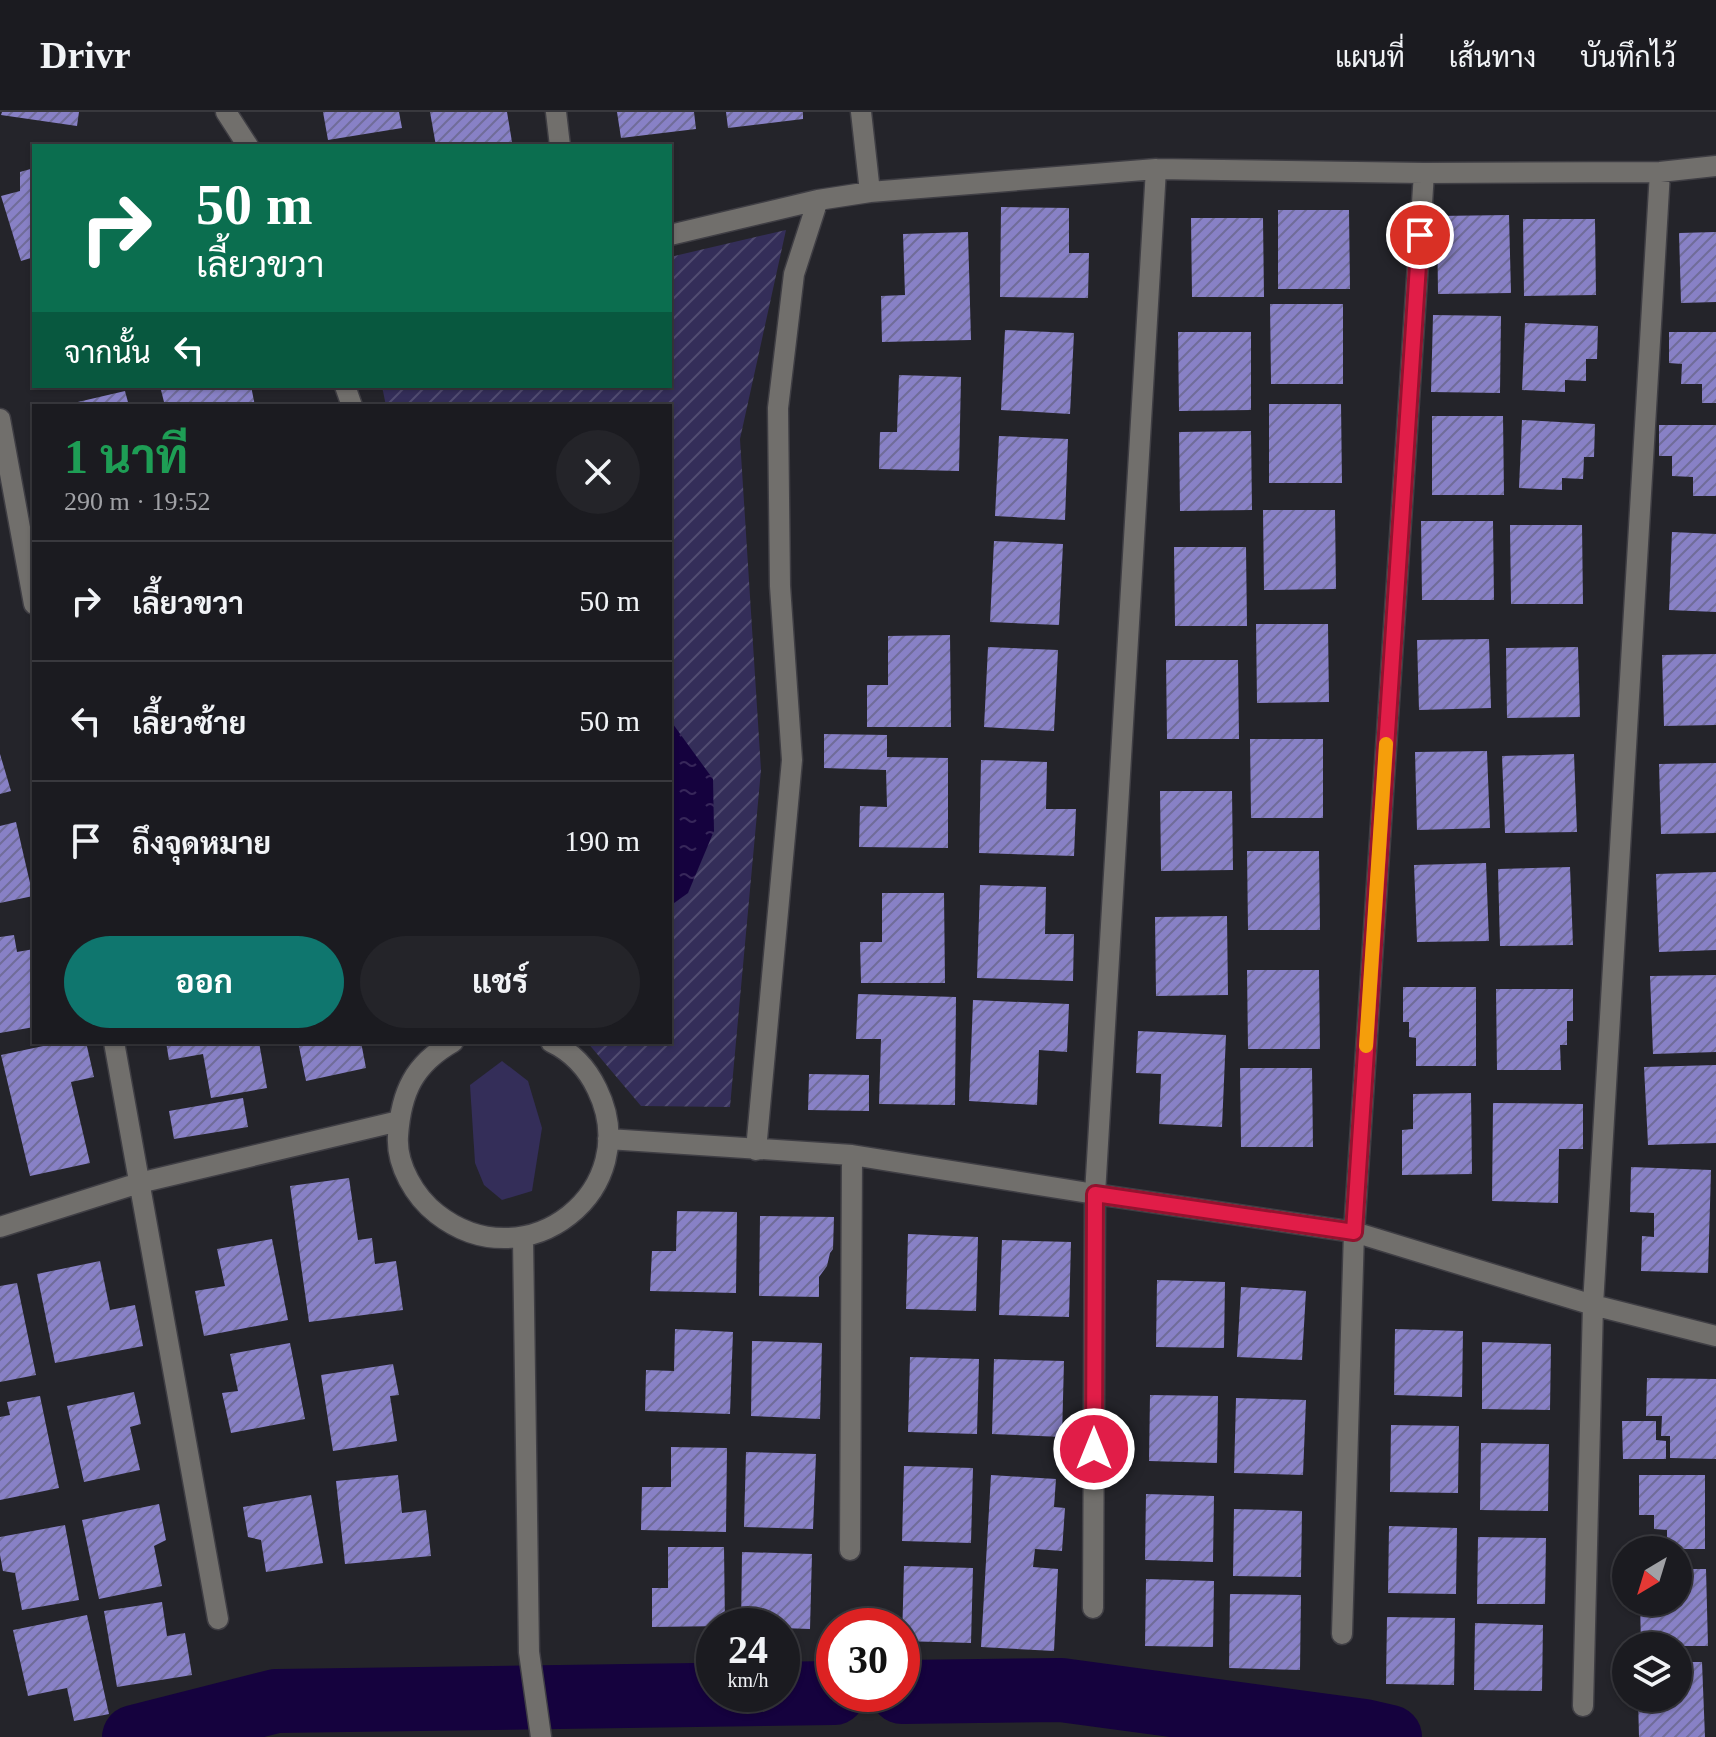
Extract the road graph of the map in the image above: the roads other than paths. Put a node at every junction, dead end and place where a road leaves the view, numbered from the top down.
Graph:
1 (556, 112) edge
2 (861, 112) edge
3 (227, 113) edge
4 (247, 144) edge
5 (560, 144) edge
6 (1716, 166) edge
7 (1156, 169) junction
8 (1660, 172) junction
9 (1424, 173) junction
10 (870, 192) junction
11 (818, 200) junction
12 (672, 235) edge
13 (0, 419) edge
14 (32, 593) edge
15 (114, 1044) edge
16 (450, 1044) edge
17 (555, 1044) edge
18 (399, 1121) junction
19 (608, 1139) junction
20 (756, 1150) junction
21 (852, 1155) junction
22 (139, 1183) junction
23 (1095, 1194) junction
24 (0, 1227) edge
25 (1354, 1232) junction
26 (523, 1238) junction
27 (1593, 1305) junction
28 (1716, 1336) edge
29 (850, 1550) dead end
30 (1093, 1608) dead end
31 (218, 1619) dead end
32 (1342, 1634) dead end
33 (1583, 1706) dead end
34 (540, 1731) edge

1 - 5 street
2 - 10 street
3 - 4 street
6 - 8 street
7 - 9 street
7 - 10 street
7 - 23 street
8 - 9 street
8 - 27 street
9 - 25 street
10 - 11 street
11 - 12 street
11 - 20 street
13 - 14 street
15 - 22 street
16 - 18 street
17 - 19 street
18 - 22 street
18 - 26 street
19 - 20 street
19 - 26 street
20 - 21 street
21 - 23 street
21 - 29 street
22 - 24 street
22 - 31 street
23 - 25 street
23 - 30 street
25 - 27 street
25 - 32 street
26 - 34 street
27 - 28 street
27 - 33 street

